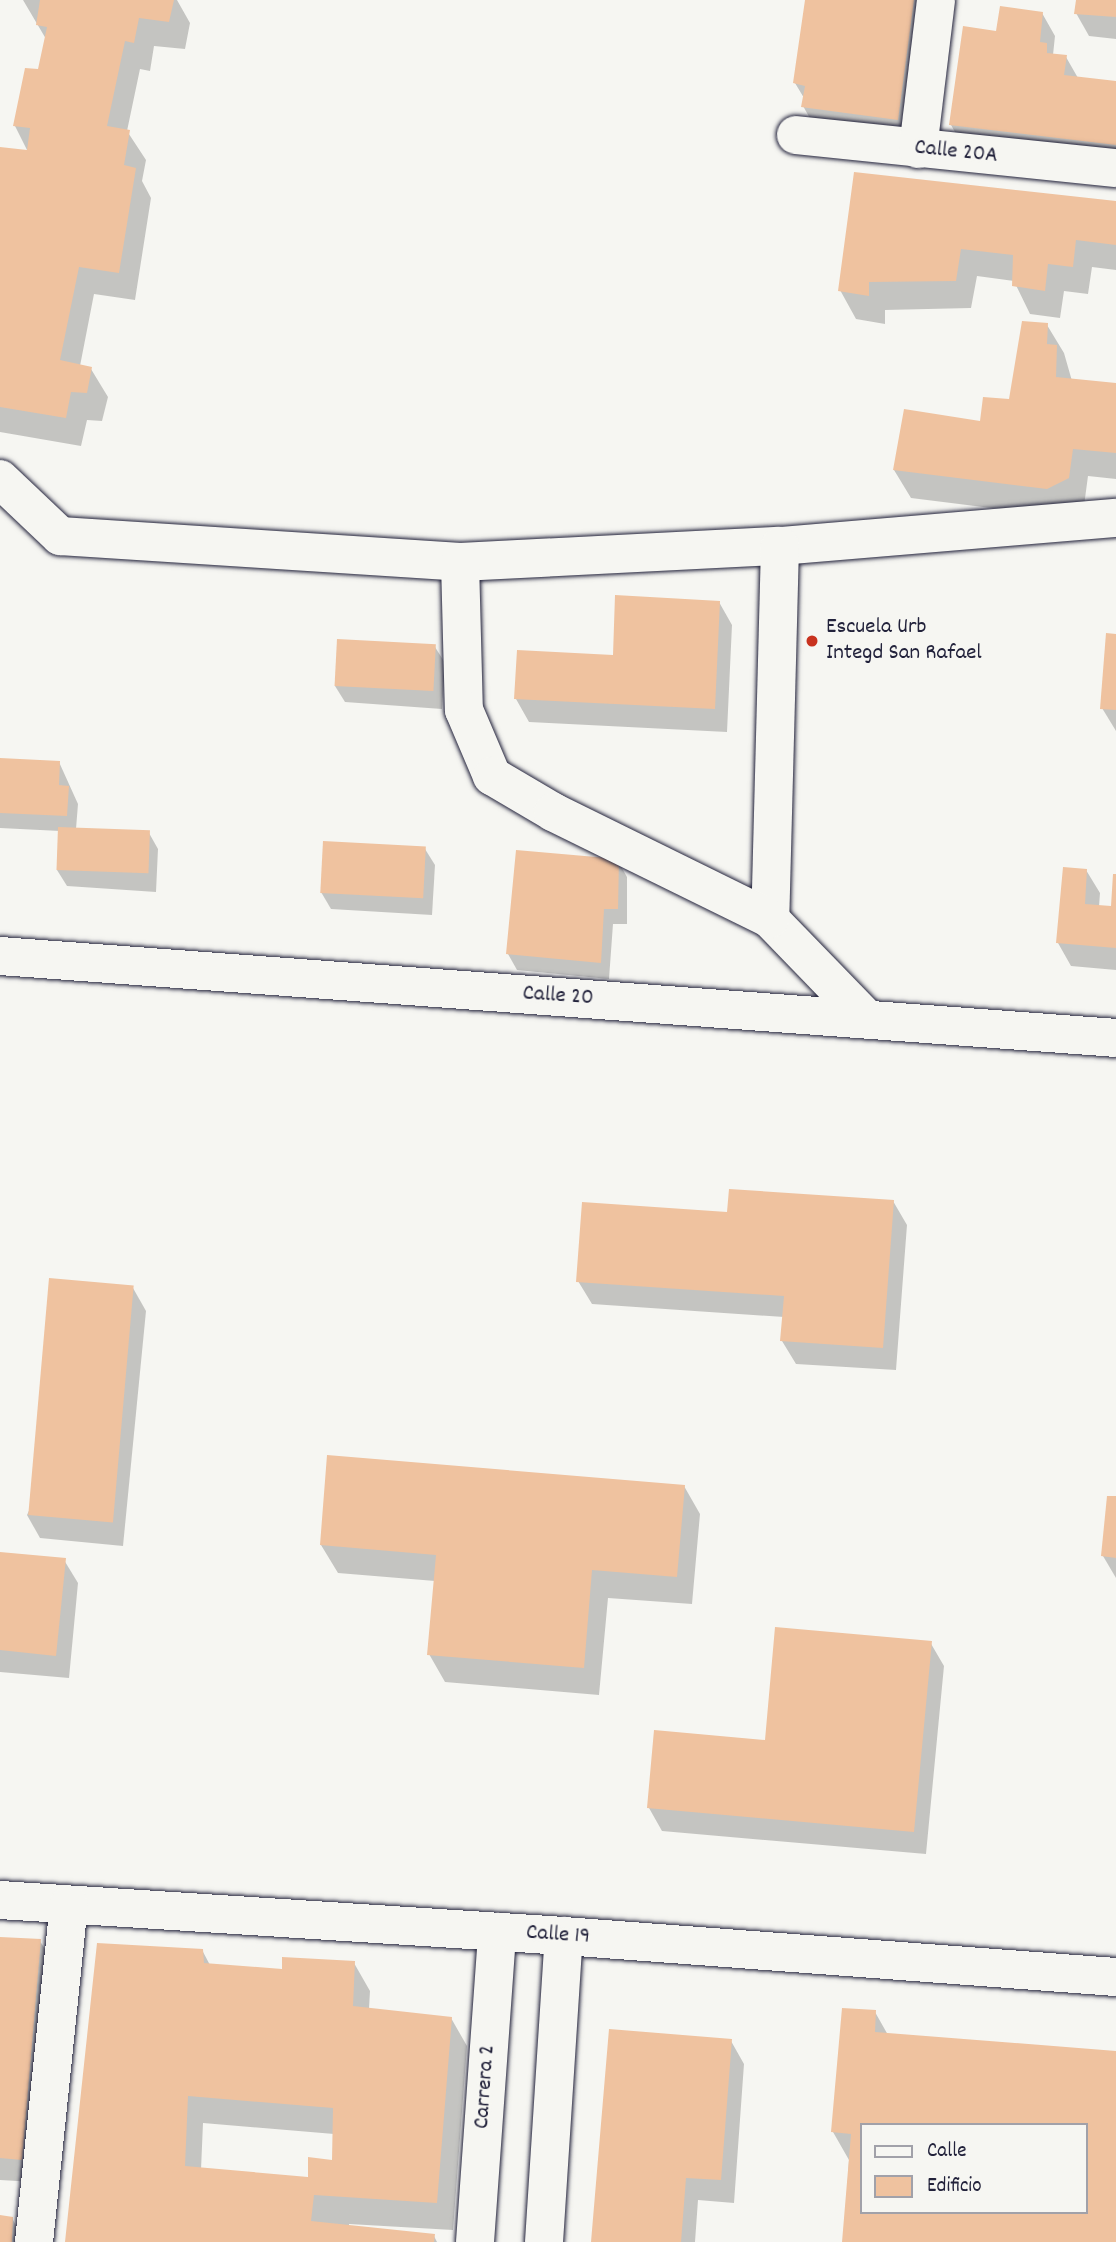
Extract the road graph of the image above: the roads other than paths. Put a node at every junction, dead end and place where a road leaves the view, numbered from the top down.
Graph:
1 (936, 0) edge
2 (796, 135) dead end
3 (918, 149) junction
4 (1116, 169) edge
5 (0, 479) edge
6 (1116, 519) edge
7 (779, 546) junction
8 (460, 562) junction
9 (770, 919) junction
10 (0, 956) edge
11 (867, 1019) junction
12 (1116, 1038) edge
13 (0, 1900) edge
14 (69, 1905) junction
15 (497, 1932) junction
16 (564, 1936) junction
17 (1116, 1978) edge
18 (34, 2242) edge
19 (475, 2242) edge
20 (544, 2242) edge

1 - 3 street
2 - 3 street, Calle 20A
3 - 4 street, Calle 20A
5 - 8 street
6 - 7 street
7 - 8 street
7 - 9 street
8 - 9 street
9 - 11 street
10 - 11 street, Calle 20
11 - 12 street, Calle 20
13 - 14 street, Calle 19
14 - 15 street, Calle 19
14 - 18 street
15 - 16 street, Calle 19
15 - 19 street, Carrera 2
16 - 17 street, Calle 19
16 - 20 street

